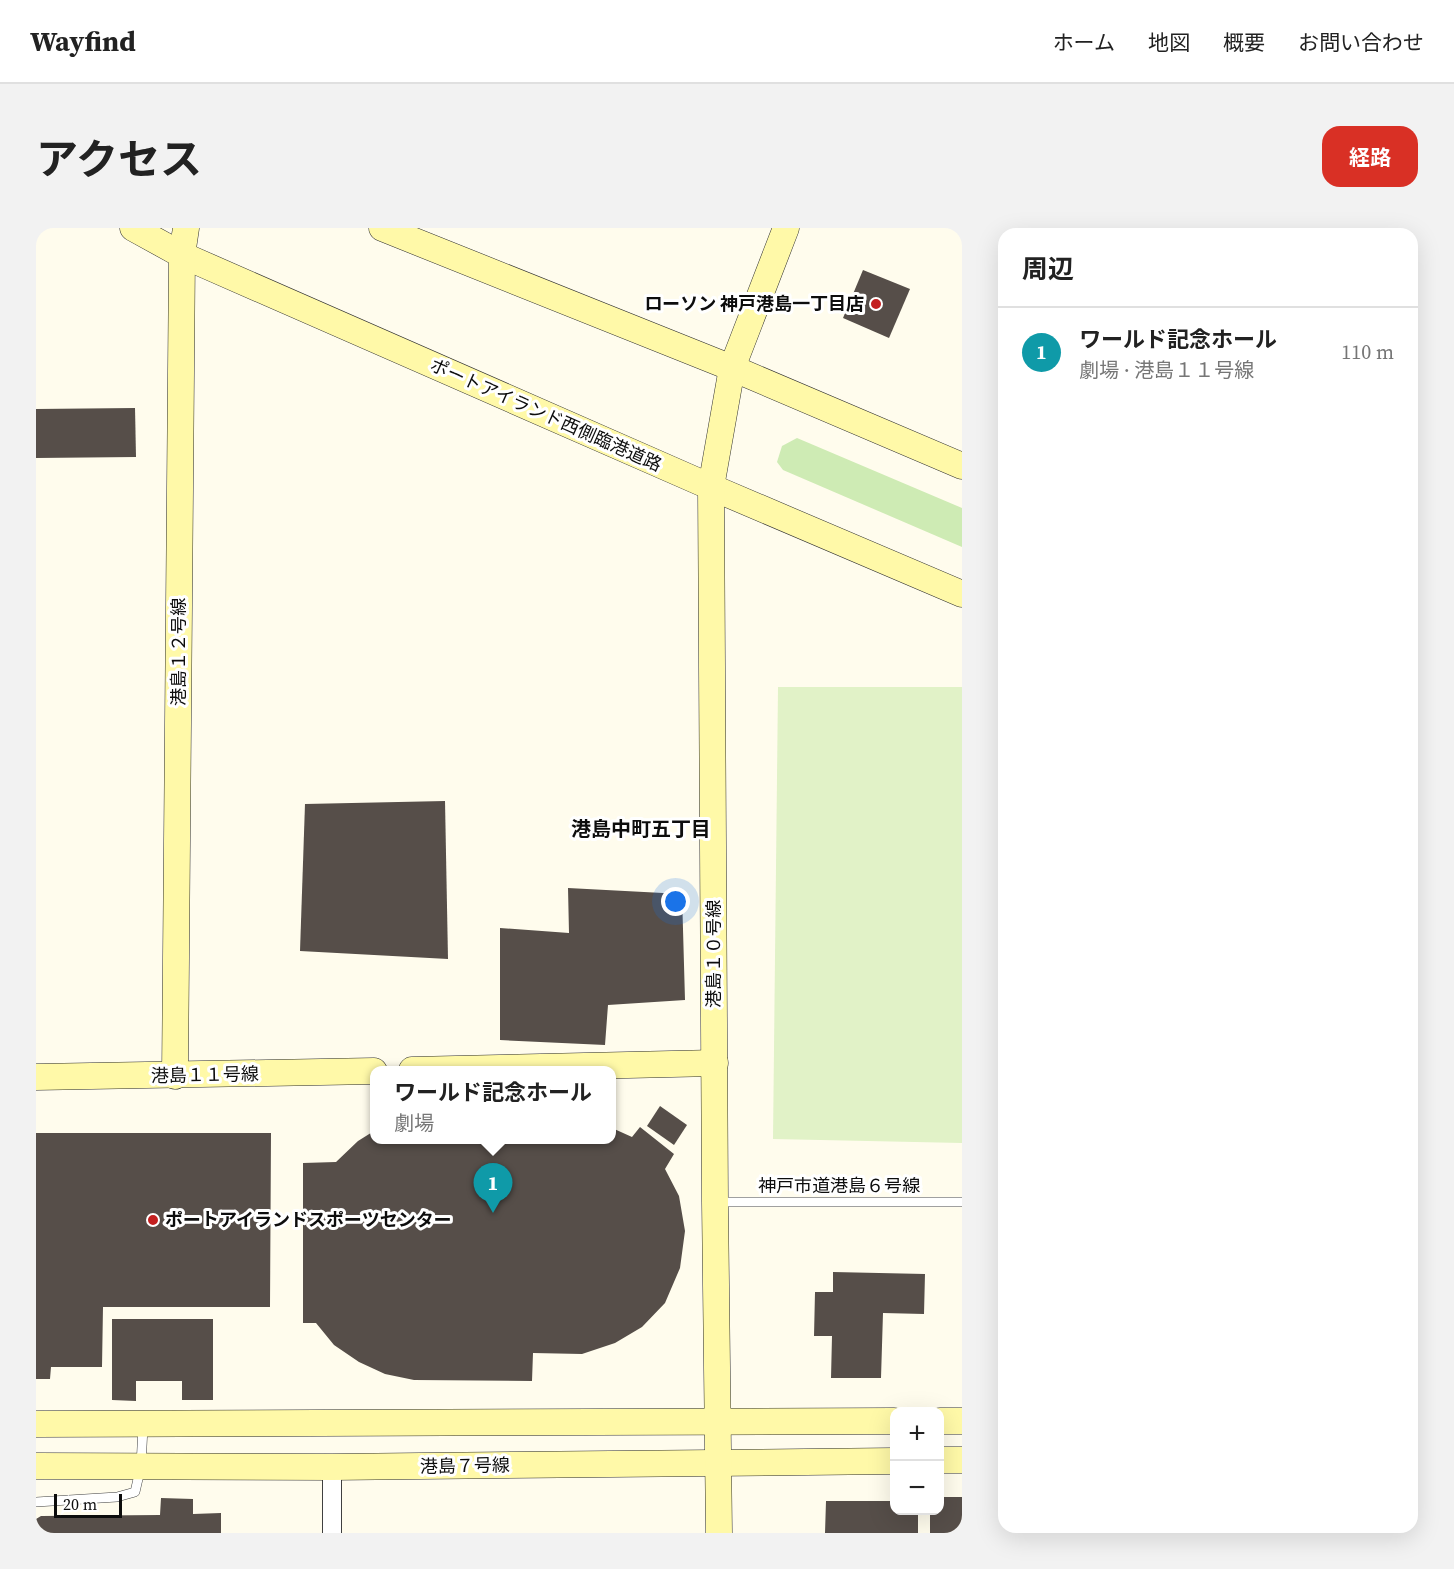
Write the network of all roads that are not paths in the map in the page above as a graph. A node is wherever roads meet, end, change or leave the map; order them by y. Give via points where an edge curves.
1 (133, 228) edge
2 (186, 228) edge
3 (382, 228) edge
4 (786, 228) edge
5 (182, 255) junction
6 (732, 368) junction
7 (962, 466) edge
8 (711, 487) junction
9 (962, 594) edge
10 (715, 1063) junction
11 (601, 1066) edge
12 (370, 1071) edge
13 (175, 1076) junction
14 (36, 1077) edge
15 (715, 1202) junction
16 (962, 1202) edge
17 (962, 1420) edge
18 (718, 1421) junction
19 (890, 1421) edge
20 (944, 1421) edge
21 (143, 1424) junction
22 (36, 1425) edge
23 (944, 1460) edge
24 (962, 1460) edge
25 (890, 1461) edge
26 (719, 1462) junction
27 (36, 1466) edge
28 (141, 1466) junction
29 (332, 1467) junction
30 (36, 1502) edge
31 (333, 1533) edge
32 (719, 1533) edge

1 - 5 street, ポートアイランド西側臨港道路
2 - 5 street, 港島１２号線
3 - 6 street
4 - 6 street, 港島１０号線
5 - 8 street, ポートアイランド西側臨港道路
5 - 13 street, 港島１２号線
6 - 7 street
6 - 8 street, 港島１０号線
8 - 9 street, ポートアイランド西側臨港道路
8 - 10 street, 港島１０号線
10 - 11 street
10 - 15 street, 港島１０号線
12 - 13 street, 港島１１号線
13 - 14 street, 港島１１号線
15 - 16 lane, 神戸市道港島６号線
15 - 18 street, 港島１０号線
17 - 20 street
18 - 19 street
18 - 21 street
18 - 26 street, 港島１０号線
21 - 22 street
21 - 28 lane
23 - 24 street
25 - 26 street, 港島７号線
26 - 29 street, 港島７号線
26 - 32 street, 港島１０号線
27 - 28 street, 港島７号線
28 - 29 street, 港島７号線
28 - 30 lane via 135,1492 117,1497
29 - 31 street

